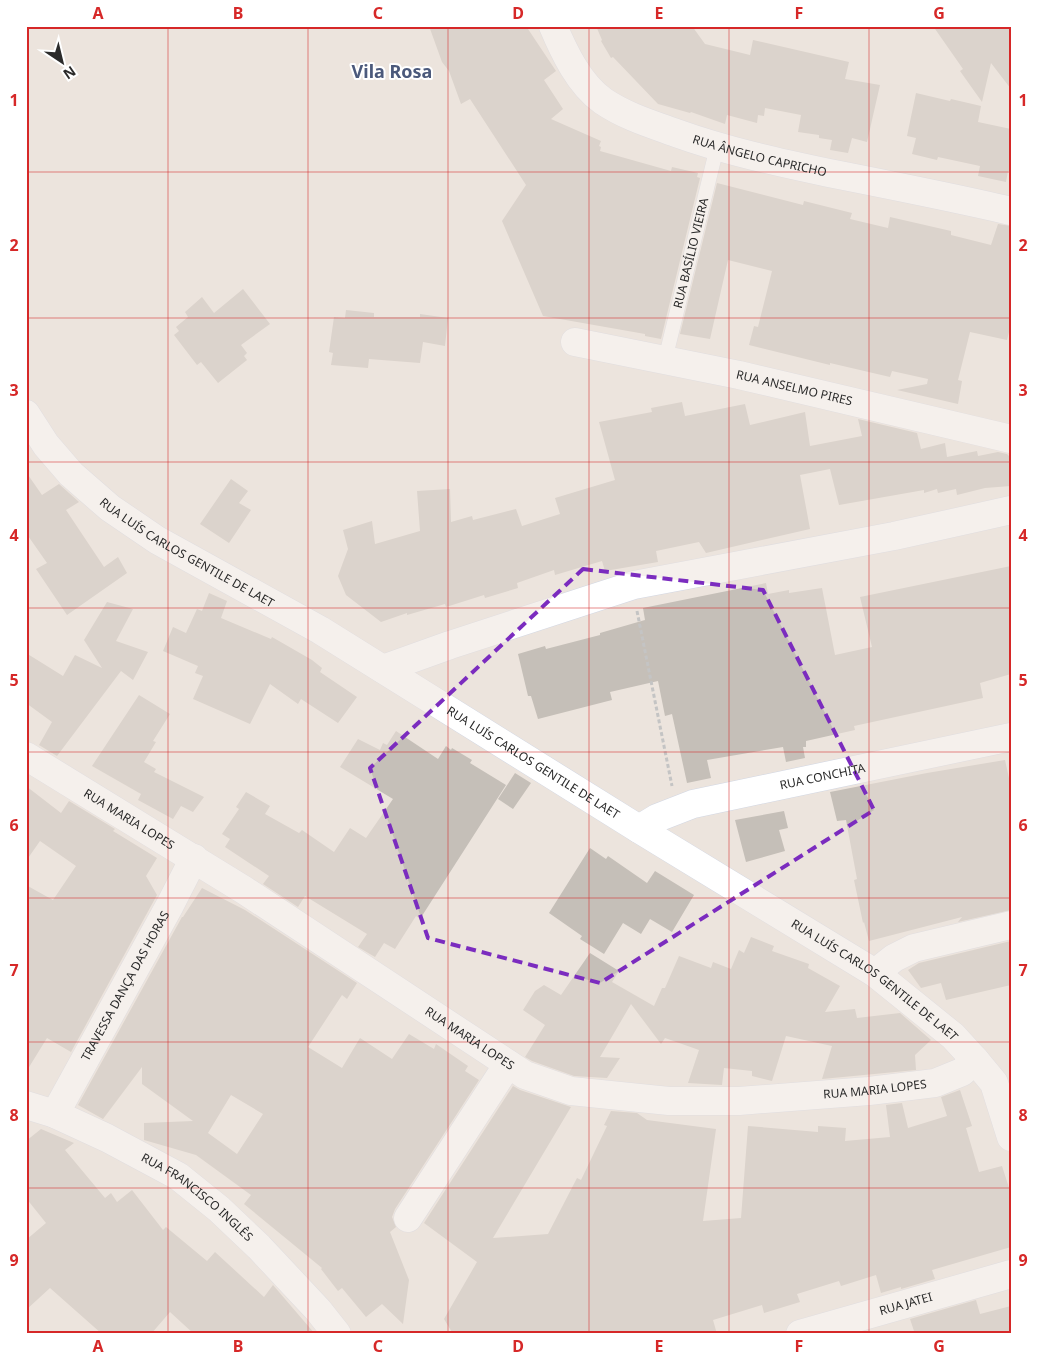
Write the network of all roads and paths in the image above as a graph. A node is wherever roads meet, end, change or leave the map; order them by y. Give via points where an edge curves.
1 (553, 26) edge
2 (717, 147) junction
3 (1011, 211) edge
4 (575, 342) dead end
5 (665, 360) junction
6 (26, 414) edge
7 (1011, 439) edge
8 (1011, 510) edge
9 (634, 585) junction
10 (383, 669) junction
11 (1011, 737) edge
12 (26, 756) edge
13 (677, 810) junction
14 (639, 829) junction
15 (194, 858) junction
16 (1011, 925) edge
17 (875, 973) junction
18 (975, 1060) junction
19 (508, 1064) junction
20 (1002, 1081) edge
21 (26, 1105) edge
22 (56, 1114) junction
23 (1011, 1137) edge
24 (408, 1218) dead end
25 (1011, 1274) edge
26 (337, 1334) edge
27 (800, 1334) edge

1 - 2 street, RUA ÂNGELO CAPRICHO via 574,66 602,100 620,111
2 - 3 street, RUA ÂNGELO CAPRICHO
2 - 5 lane, RUA BASÍLIO VIEIRA
4 - 5 street, RUA ANSELMO PIRES
5 - 7 street, RUA ANSELMO PIRES
6 - 10 street, RUA LUÍS CARLOS GENTILE DE LAET via 46,445 71,474 110,508 157,540 320,630
8 - 9 street via 894,536
9 - 10 street
9 - 13 path
10 - 14 street, RUA LUÍS CARLOS GENTILE DE LAET
11 - 13 street, RUA CONCHITA via 784,784
12 - 15 street, RUA MARIA LOPES
13 - 14 street, RUA CONCHITA
14 - 17 street, RUA LUÍS CARLOS GENTILE DE LAET
15 - 19 street, RUA MARIA LOPES
15 - 22 street, TRAVESSA DANÇA DAS HORAS
16 - 17 street via 914,948
17 - 18 street, RUA LUÍS CARLOS GENTILE DE LAET via 953,1036
18 - 19 street, RUA MARIA LOPES via 962,1072 935,1083 788,1098 697,1102 571,1091 525,1075
18 - 20 street, RUA LUÍS CARLOS GENTILE DE LAET
19 - 24 street
20 - 23 street, RUA LUÍS CARLOS GENTILE DE LAET
21 - 22 street, RUA FRANCISCO INGLÊS
22 - 26 street, RUA FRANCISCO INGLÊS via 178,1176 259,1247
25 - 27 street, RUA JATEI

